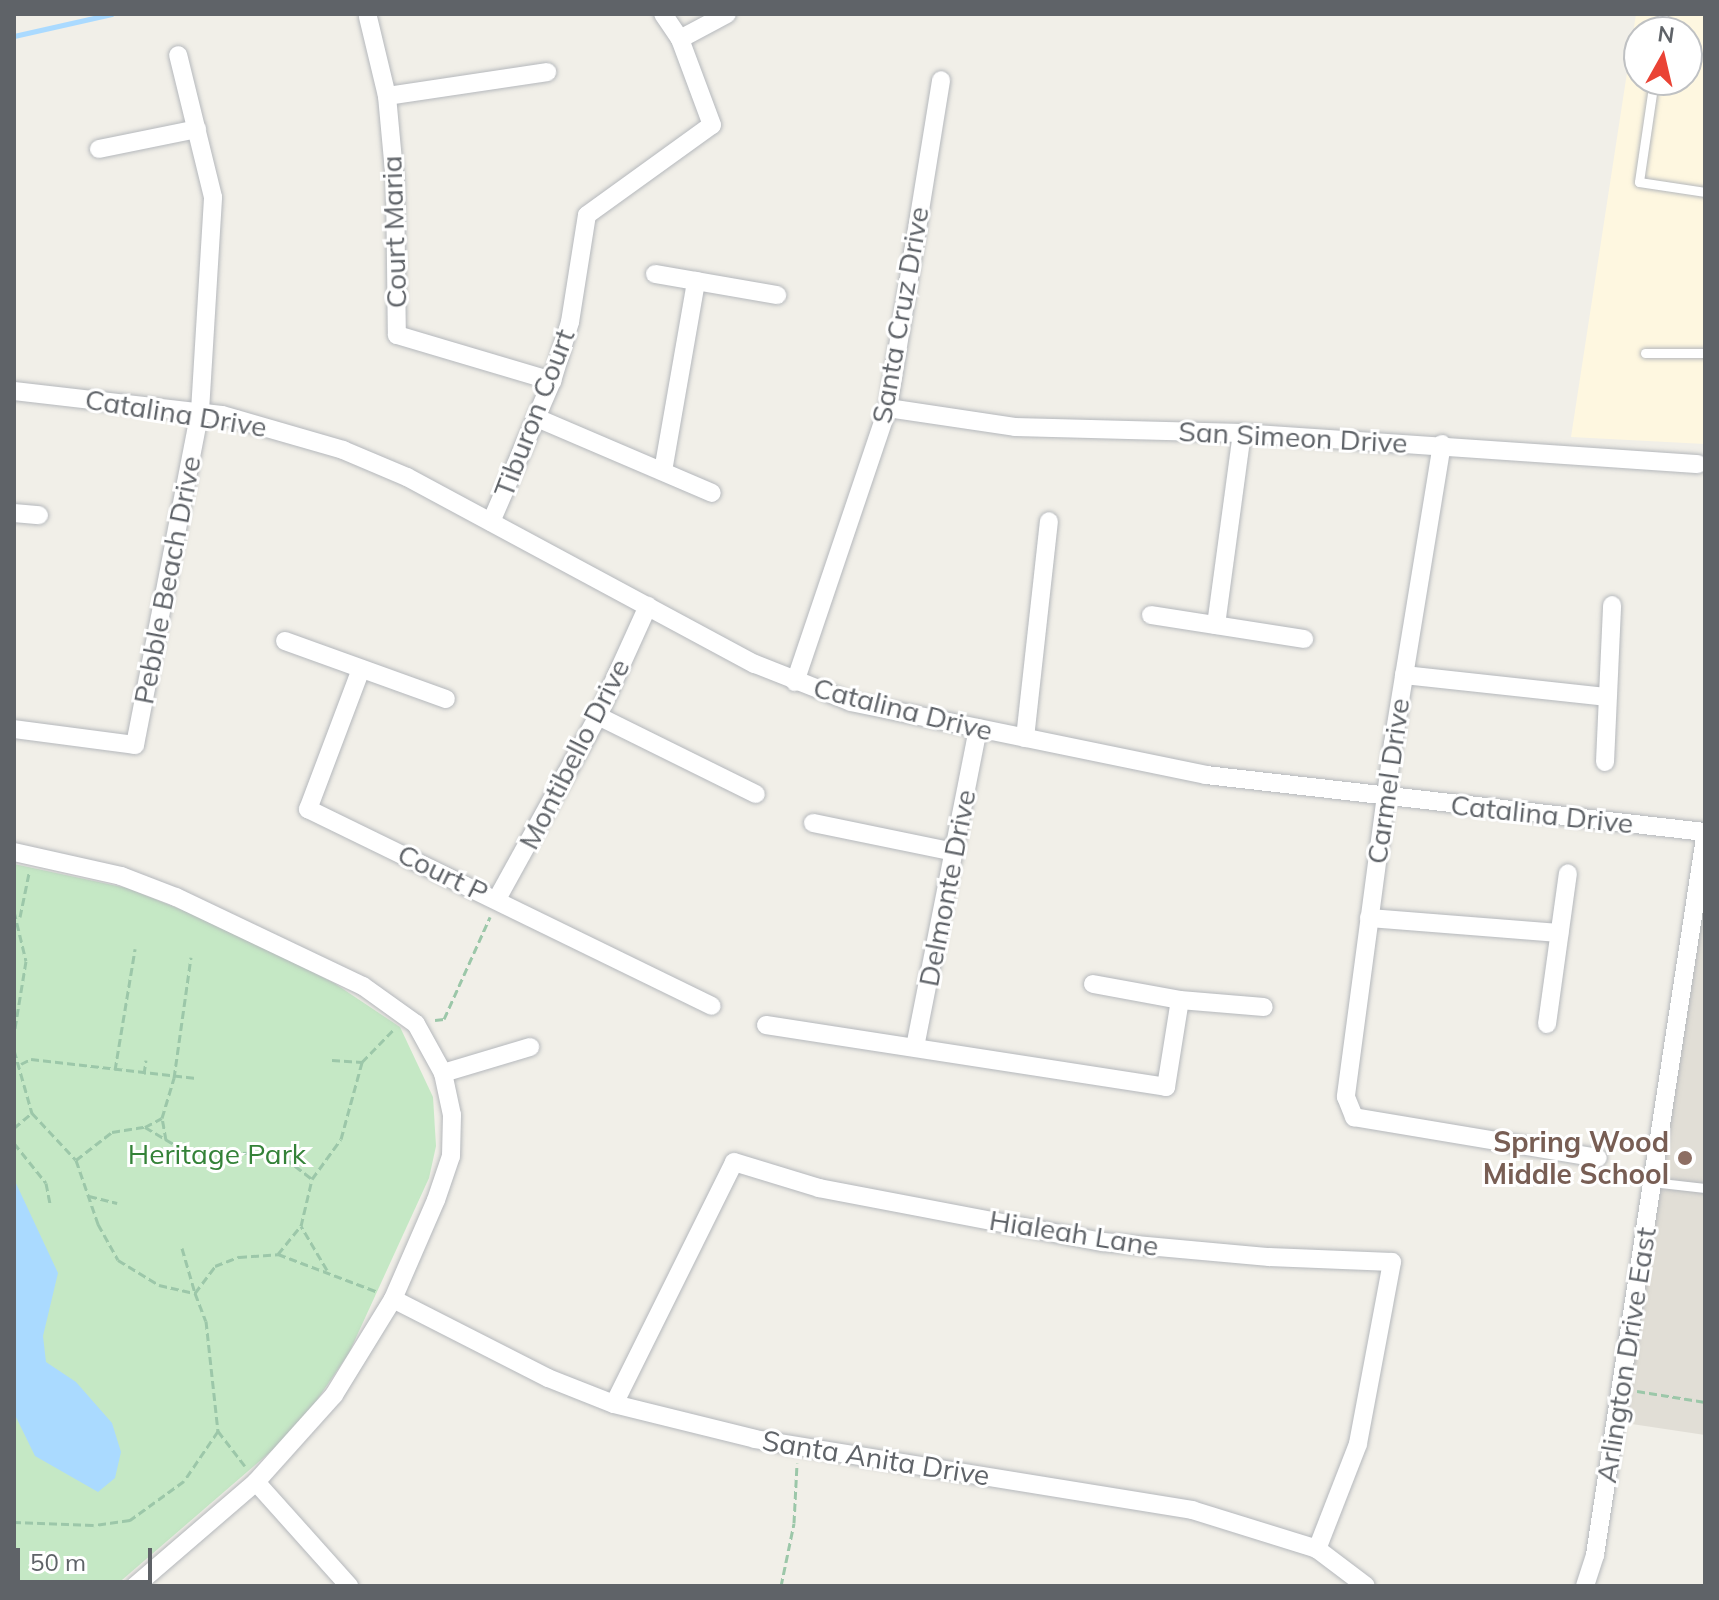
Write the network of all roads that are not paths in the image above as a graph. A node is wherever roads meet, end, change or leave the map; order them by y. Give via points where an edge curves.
1 (663, 14) edge
2 (727, 14) edge
3 (368, 17) dead end
4 (680, 39) junction
5 (178, 55) dead end
6 (547, 72) dead end
7 (941, 80) dead end
8 (387, 96) junction
9 (1652, 96) edge
10 (197, 129) junction
11 (99, 149) dead end
12 (1705, 192) edge
13 (655, 274) dead end
14 (696, 281) junction
15 (777, 295) dead end
16 (1645, 353) dead end
17 (1705, 353) edge
18 (552, 381) junction
19 (14, 391) edge
20 (888, 408) junction
21 (200, 411) junction
22 (537, 418) junction
23 (1242, 433) junction
24 (1442, 444) junction
25 (1698, 464) dead end
26 (663, 471) junction
27 (712, 493) dead end
28 (14, 513) edge
29 (39, 515) dead end
30 (1049, 521) dead end
31 (491, 522) junction
32 (1612, 605) dead end
33 (648, 606) junction
34 (1151, 615) dead end
35 (1216, 625) junction
36 (1304, 639) dead end
37 (285, 641) dead end
38 (361, 669) junction
39 (1404, 675) junction
40 (795, 682) junction
41 (1606, 697) junction
42 (446, 699) dead end
43 (598, 716) junction
44 (978, 728) junction
45 (14, 729) edge
46 (1025, 738) junction
47 (1605, 762) dead end
48 (756, 794) dead end
49 (1385, 797) junction
50 (813, 823) dead end
51 (1705, 835) edge
52 (954, 852) junction
53 (23, 853) edge
54 (1568, 873) dead end
55 (497, 899) junction
56 (1369, 918) junction
57 (1559, 933) junction
58 (1093, 984) dead end
59 (1180, 1000) junction
60 (712, 1006) dead end
61 (1264, 1007) dead end
62 (1547, 1024) dead end
63 (766, 1025) dead end
64 (530, 1047) dead end
65 (915, 1047) junction
66 (443, 1073) junction
67 (1598, 1158) dead end
68 (1652, 1182) junction
69 (1705, 1188) edge
70 (393, 1299) junction
71 (614, 1404) junction
72 (256, 1482) junction
73 (1317, 1549) junction
74 (135, 1586) edge
75 (349, 1586) edge
76 (1366, 1586) edge
77 (1585, 1586) edge

1 - 4 street, Tiburon Court
2 - 4 street
3 - 8 street, Court Maria
4 - 18 street, Tiburon Court via 712,125 587,215 570,322
5 - 10 street, Pebble Beach Drive
6 - 8 street
7 - 20 street, Santa Cruz Drive
8 - 18 street, Court Maria via 395,182 397,335
9 - 12 lane via 1639,182
10 - 11 street
10 - 21 street, Pebble Beach Drive via 213,197
13 - 14 street
14 - 15 street
14 - 26 street
16 - 17 lane
18 - 22 street, Tiburon Court
19 - 21 street, Catalina Drive
20 - 23 street, San Simeon Drive via 1015,427
20 - 40 street, Santa Cruz Drive
21 - 31 street, Catalina Drive via 343,450
21 - 45 street, Pebble Beach Drive via 135,745
22 - 26 street
22 - 31 street, Tiburon Court
23 - 24 street, San Simeon Drive
23 - 35 street
24 - 25 street, San Simeon Drive
24 - 39 street, Carmel Drive
26 - 27 street
28 - 29 street
30 - 46 street
31 - 33 street, Catalina Drive
32 - 41 street
33 - 40 street, Catalina Drive
33 - 43 street, Montibello Drive
34 - 35 street
35 - 36 street
37 - 38 street
38 - 42 street
38 - 55 street, Court P via 308,809
39 - 41 street
39 - 49 street, Carmel Drive
40 - 44 street, Catalina Drive via 870,707
41 - 47 street
43 - 48 street
43 - 55 street, Montibello Drive
44 - 46 street, Catalina Drive
44 - 52 street, Delmonte Drive
46 - 49 street, Catalina Drive via 1206,775
49 - 51 street, Catalina Drive
49 - 56 street, Carmel Drive
50 - 52 street
51 - 68 street, Arlington Drive East
52 - 65 street, Delmonte Drive
53 - 66 street via 176,897 363,986 416,1024
54 - 57 street
55 - 60 street, Court P
56 - 57 street
56 - 67 street, Carmel Drive via 1346,1097 1354,1117
57 - 62 street
58 - 59 street
59 - 61 street
59 - 65 street via 1166,1087
63 - 65 street
64 - 66 street
66 - 70 street via 452,1115 451,1156
68 - 69 lane
68 - 77 street, Arlington Drive East via 1595,1555
70 - 71 street, Santa Anita Drive via 548,1378
70 - 72 street via 334,1395
71 - 73 street, Santa Anita Drive via 798,1446 1192,1510
71 - 73 street, Hialeah Lane via 734,1162 819,1188 1103,1242 1392,1262 1358,1444
72 - 74 street
72 - 75 street
73 - 76 street, Santa Anita Drive

